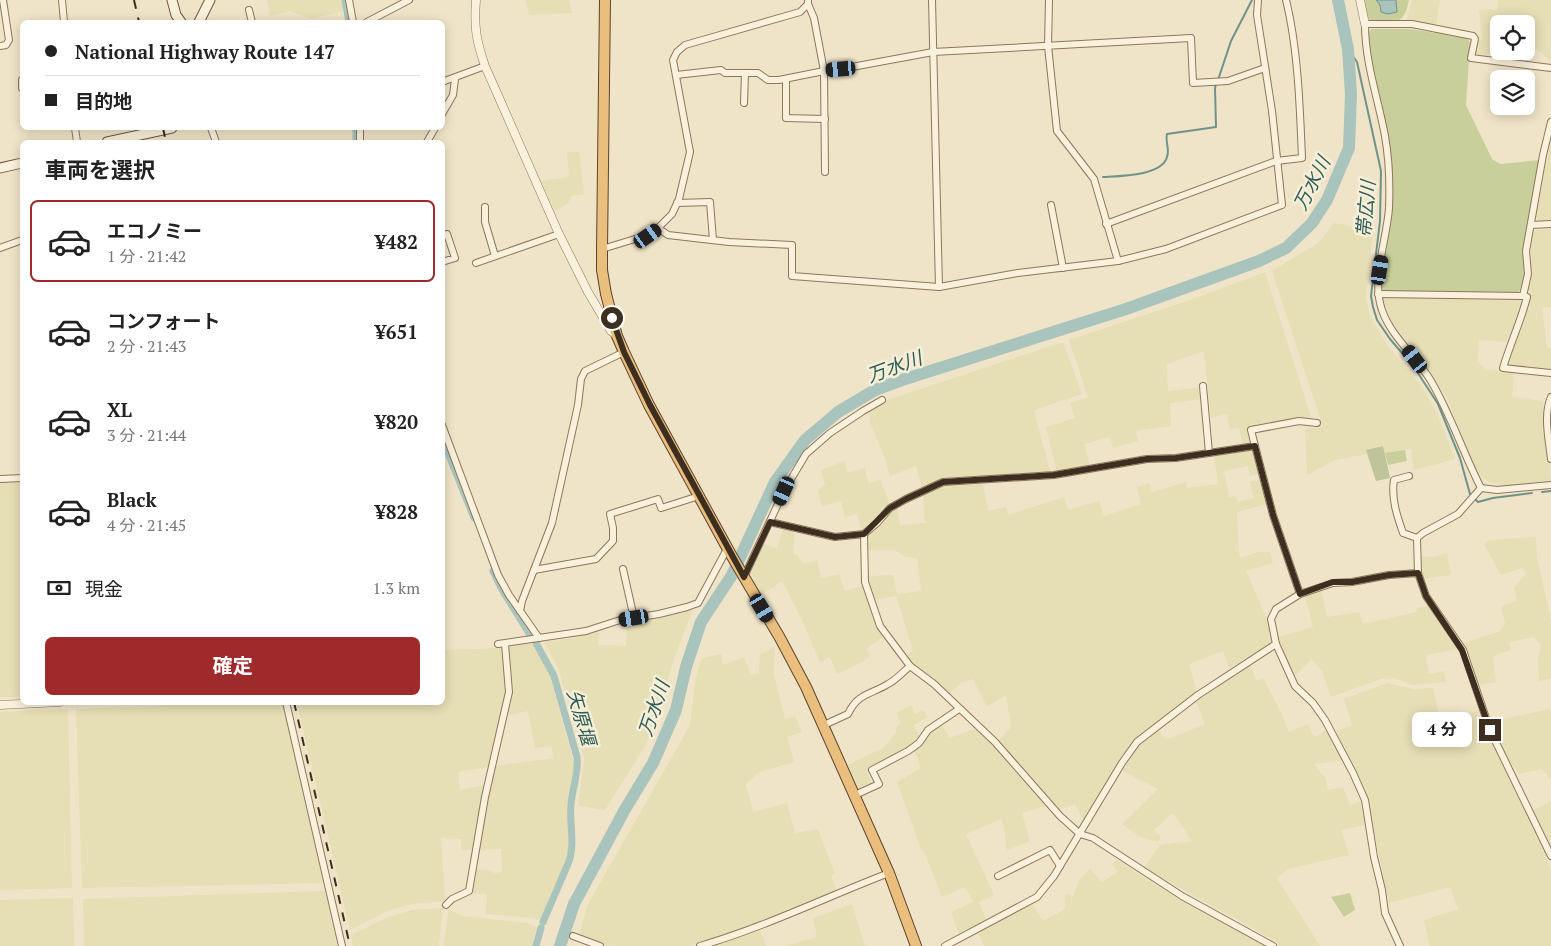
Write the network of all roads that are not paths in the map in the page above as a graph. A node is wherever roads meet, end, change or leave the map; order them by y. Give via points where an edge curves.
1 (3, 0) edge
2 (62, 0) edge
3 (172, 0) edge
4 (210, 0) edge
5 (349, 0) edge
6 (389, 0) edge
7 (409, 0) edge
8 (476, 0) edge
9 (605, 0) edge
10 (932, 0) edge
11 (1049, 0) edge
12 (1258, 0) edge
13 (1286, 0) edge
14 (1360, 0) edge
15 (808, 2) edge
16 (391, 9) junction
17 (249, 10) dead end
18 (64, 20) edge
19 (179, 20) edge
20 (200, 20) edge
21 (252, 20) edge
22 (353, 20) edge
23 (371, 20) edge
24 (1365, 24) junction
25 (0, 46) edge
26 (1048, 46) junction
27 (933, 52) junction
28 (485, 66) junction
29 (1265, 68) junction
30 (1551, 68) edge
31 (824, 71) junction
32 (745, 73) junction
33 (676, 75) junction
34 (455, 78) junction
35 (786, 79) junction
36 (445, 81) edge
37 (744, 103) dead end
38 (445, 109) edge
39 (825, 119) junction
40 (1551, 122) edge
41 (163, 130) edge
42 (116, 140) edge
43 (1276, 161) junction
44 (20, 163) edge
45 (0, 168) edge
46 (826, 172) dead end
47 (677, 202) junction
48 (1051, 205) dead end
49 (485, 207) dead end
50 (1106, 224) junction
51 (1531, 224) junction
52 (1551, 224) edge
53 (658, 228) junction
54 (559, 234) junction
55 (445, 235) edge
56 (713, 240) junction
57 (20, 241) edge
58 (0, 248) edge
59 (602, 249) junction
60 (495, 256) junction
61 (445, 261) edge
62 (1118, 261) junction
63 (476, 263) dead end
64 (1063, 268) junction
65 (587, 287) junction
66 (939, 287) junction
67 (606, 294) junction
68 (1378, 294) junction
69 (1523, 296) junction
70 (617, 336) junction
71 (624, 352) junction
72 (1551, 373) edge
73 (1203, 386) dead end
74 (1551, 397) edge
75 (882, 400) dead end
76 (1317, 423) dead end
77 (445, 433) edge
78 (1255, 446) junction
79 (1210, 453) junction
80 (1551, 459) edge
81 (1409, 476) dead end
82 (20, 478) edge
83 (0, 479) edge
84 (1551, 485) edge
85 (1481, 488) junction
86 (699, 496) junction
87 (770, 522) junction
88 (864, 534) junction
89 (1418, 538) junction
90 (728, 551) junction
91 (623, 569) dead end
92 (534, 570) junction
93 (1418, 573) junction
94 (743, 576) junction
95 (1300, 594) junction
96 (520, 611) junction
97 (634, 618) junction
98 (539, 638) junction
99 (1276, 644) junction
100 (910, 666) junction
101 (20, 704) edge
102 (0, 705) edge
103 (287, 705) edge
104 (959, 709) junction
105 (824, 724) junction
106 (855, 795) junction
107 (1080, 834) junction
108 (1551, 856) edge
109 (1060, 866) junction
110 (889, 873) junction
111 (998, 876) dead end
112 (446, 905) dead end
113 (573, 936) dead end
114 (342, 946) edge
115 (600, 946) edge
116 (700, 946) edge
117 (916, 946) edge
118 (944, 946) edge
119 (1273, 946) edge
120 (1400, 946) edge

1 - 25 street via 9,40
2 - 18 street
3 - 19 main road
4 - 20 main road
5 - 22 street
6 - 16 street
7 - 16 street
8 - 28 street via 476,42
9 - 59 highway
10 - 27 street
11 - 26 street
12 - 29 street via 1257,15
13 - 43 street via 1298,89 1302,158
14 - 24 street
15 - 31 street
15 - 33 street via 800,12 685,46 673,60
16 - 23 street
17 - 21 street
24 - 30 street via 1412,24 1473,36 1471,58
24 - 68 street via 1365,45 1385,137 1388,174 1389,209
26 - 27 street
26 - 29 street via 1191,38 1193,83 1222,82
26 - 50 street via 1057,131 1094,178
27 - 31 street
27 - 66 street
28 - 34 street
28 - 54 street
29 - 43 street
31 - 35 street
31 - 39 street
32 - 33 street via 721,70
32 - 35 street via 758,74 768,80
32 - 37 street
33 - 47 street via 690,152
34 - 36 street
34 - 38 street via 453,95
35 - 39 street via 786,118
39 - 46 street
40 - 51 street
41 - 42 main road
43 - 50 street
43 - 62 street via 1282,205 1166,249
44 - 45 main road
47 - 53 street via 672,214
47 - 56 street via 710,202
48 - 64 street
49 - 60 street via 485,222
50 - 62 street
51 - 52 street
51 - 69 street via 1526,251 1528,274
53 - 56 street via 668,235
53 - 59 street via 648,236
54 - 60 street
54 - 65 street
55 - 61 street via 455,258
56 - 66 street via 792,245 792,276
57 - 58 street
59 - 67 highway
60 - 63 street
62 - 64 street
64 - 66 street
65 - 67 street via 595,293
65 - 70 street via 611,331
67 - 70 highway
68 - 69 street
68 - 85 street via 1392,329 1427,374 1446,406
69 - 72 street via 1528,297 1504,368
70 - 71 highway
71 - 86 highway
71 - 92 street via 585,371 581,379 552,524
73 - 79 street
74 - 80 street via 1547,419
75 - 87 street via 830,433 806,454
76 - 78 street via 1299,421 1251,430
77 - 96 street via 498,575
78 - 79 street
78 - 95 street via 1273,515
79 - 88 street via 1147,459 1054,475 943,482 890,508
81 - 89 street via 1394,480 1392,490 1403,533
82 - 83 street
84 - 85 street via 1497,490
85 - 89 street via 1458,514
86 - 90 highway
86 - 92 street via 661,508 658,499 610,514 613,541 596,558
87 - 88 street via 835,537
87 - 94 street
88 - 100 street via 865,582 880,626
89 - 93 street
90 - 94 highway
90 - 97 street via 698,603
91 - 97 street
92 - 96 street
93 - 95 street via 1333,582
93 - 108 street via 1426,596 1462,650 1490,730
94 - 105 highway via 780,638
95 - 99 street via 1273,614
96 - 98 street
97 - 98 street
98 - 112 street via 502,644 509,692 485,797 469,891
99 - 107 street via 1198,695 1137,742
99 - 120 street via 1295,686 1325,720 1365,800 1386,913
100 - 104 street
100 - 105 street via 890,684 860,698 848,714
101 - 102 street
103 - 114 street
104 - 106 street via 928,730 908,751 872,770 879,784
104 - 107 street via 995,742
105 - 106 highway
106 - 110 highway
107 - 109 street
107 - 119 street via 1093,838 1182,896
109 - 111 street via 1050,850
109 - 118 street via 1037,897
110 - 116 street via 762,926
110 - 117 highway
113 - 115 street

